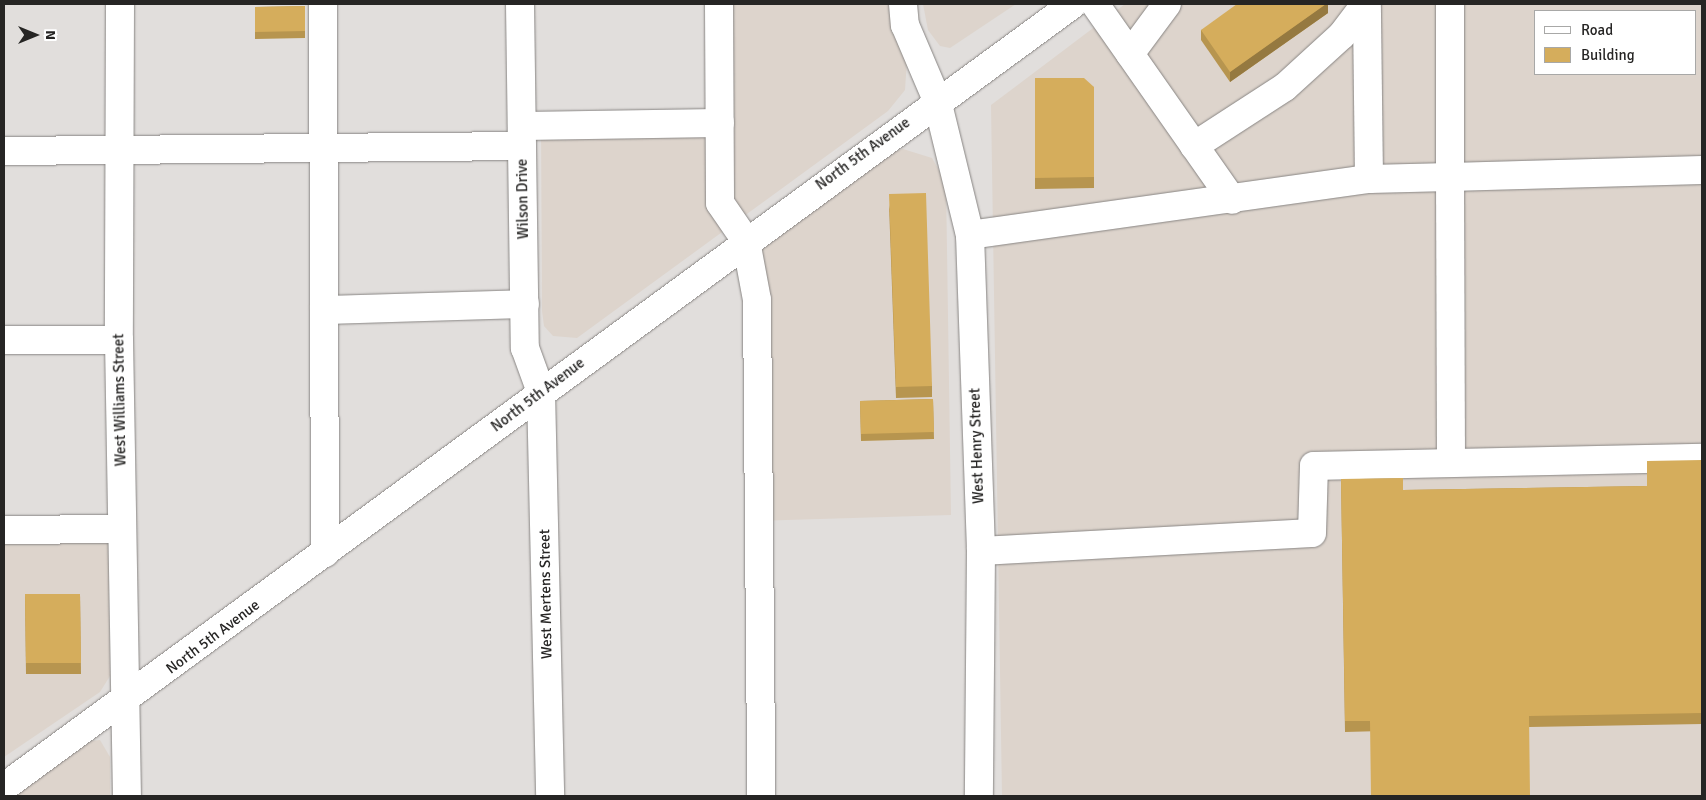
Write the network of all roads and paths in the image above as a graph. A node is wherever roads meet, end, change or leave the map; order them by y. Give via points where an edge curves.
1 (120, 4) edge
2 (323, 4) edge
3 (520, 4) edge
4 (719, 4) edge
5 (903, 4) edge
6 (1073, 4) edge
7 (1095, 4) edge
8 (1167, 4) edge
9 (1366, 4) edge
10 (1450, 4) edge
11 (1130, 54) junction
12 (937, 100) junction
13 (720, 123) junction
14 (522, 136) junction
15 (1194, 146) junction
16 (323, 148) junction
17 (120, 150) junction
18 (4, 151) edge
19 (1702, 170) edge
20 (1450, 177) junction
21 (1369, 179) junction
22 (1232, 200) junction
23 (970, 236) junction
24 (746, 241) junction
25 (525, 304) junction
26 (324, 310) junction
27 (4, 340) edge
28 (119, 340) junction
29 (541, 392) junction
30 (1702, 458) edge
31 (1451, 462) junction
32 (122, 529) junction
33 (4, 530) edge
34 (981, 551) junction
35 (325, 553) junction
36 (124, 703) junction
37 (4, 788) edge
38 (127, 796) edge
39 (550, 796) edge
40 (761, 796) edge
41 (979, 796) edge

1 - 17 street, West Williams Street
2 - 16 street
3 - 14 street, Wilson Drive
4 - 13 street
5 - 12 street, West Henry Street via 905,25
6 - 12 street, North 5th Avenue
7 - 11 street
8 - 11 street
9 - 15 street via 1342,35 1285,87
9 - 21 street
10 - 20 street
11 - 15 street
12 - 23 street, West Henry Street
12 - 24 street, North 5th Avenue
13 - 14 street
13 - 24 street via 720,202
14 - 16 street
14 - 25 street, Wilson Drive
15 - 22 street
16 - 17 street
16 - 26 street
17 - 18 street
17 - 28 street, West Williams Street
19 - 20 street
20 - 21 street
20 - 31 street
21 - 22 street
22 - 23 street
23 - 34 street, West Henry Street
24 - 29 street, North 5th Avenue
24 - 40 street via 756,300
25 - 26 street
25 - 29 street, Wilson Drive via 526,348
26 - 35 street
27 - 28 street
28 - 32 street, West Williams Street
29 - 35 street, North 5th Avenue
29 - 39 street, West Mertens Street
30 - 31 street
31 - 34 street via 1314,466 1312,533
32 - 33 street
32 - 36 street, West Williams Street
34 - 41 street, West Henry Street
35 - 36 street, North 5th Avenue
36 - 37 street, North 5th Avenue
36 - 38 street, West Williams Street

